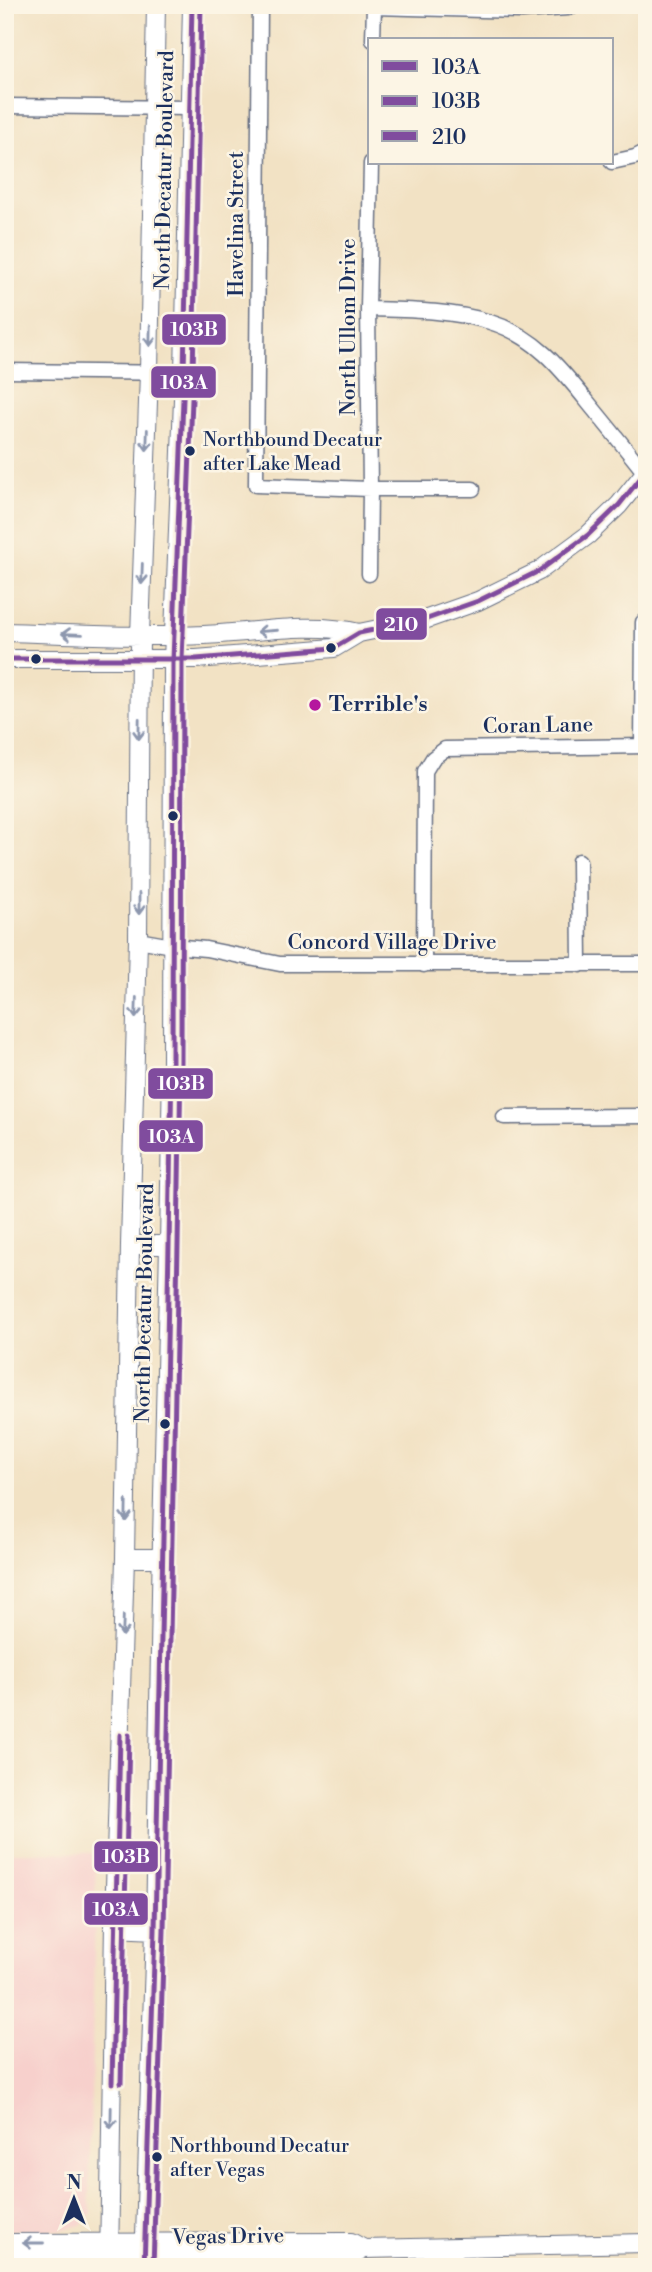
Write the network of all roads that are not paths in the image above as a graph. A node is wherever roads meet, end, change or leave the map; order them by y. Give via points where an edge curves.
1 (156, 5) edge
2 (192, 5) edge
3 (260, 5) edge
4 (577, 5) edge
5 (374, 6) edge
6 (373, 38) edge
7 (5, 106) edge
8 (190, 108) junction
9 (154, 109) junction
10 (647, 151) edge
11 (614, 162) edge
12 (371, 164) edge
13 (368, 309) junction
14 (5, 370) edge
15 (149, 372) junction
16 (184, 373) junction
17 (646, 471) edge
18 (370, 489) junction
19 (473, 489) dead end
20 (369, 574) dead end
21 (643, 622) dead end
22 (5, 632) edge
23 (359, 633) junction
24 (140, 636) junction
25 (174, 636) junction
26 (5, 659) edge
27 (139, 660) junction
28 (173, 660) junction
29 (644, 746) edge
30 (579, 861) dead end
31 (138, 940) junction
32 (172, 946) junction
33 (647, 964) edge
34 (425, 965) junction
35 (580, 965) junction
36 (647, 1116) edge
37 (504, 1117) dead end
38 (130, 1245) junction
39 (169, 1245) junction
40 (125, 1558) junction
41 (161, 1558) junction
42 (114, 1928) junction
43 (155, 1930) junction
44 (5, 2243) edge
45 (109, 2243) junction
46 (647, 2243) edge
47 (144, 2257) edge
48 (5, 2261) edge
49 (109, 2264) edge

1 - 9 main road, North Decatur Boulevard
2 - 8 main road, North Decatur Boulevard
3 - 18 street, Havelina Street via 256,485
4 - 5 street via 522,11
5 - 6 street
7 - 9 street
8 - 9 street
8 - 16 main road, North Decatur Boulevard
9 -> 15 main road, North Decatur Boulevard
10 - 11 street
12 - 13 street, North Ullom Drive
13 - 17 street via 461,315 516,332 558,364
13 - 18 street, North Ullom Drive
14 - 15 street
15 - 16 street
15 -> 24 main road, North Decatur Boulevard
16 - 25 main road, North Decatur Boulevard
17 - 23 main road via 588,535 539,571 478,601 427,619
18 - 19 street
18 - 20 street, North Ullom Drive
21 - 29 street
24 -> 22 main road
23 -> 25 main road via 335,627
23 - 28 main road via 334,648
24 - 25 main road
24 - 27 main road, North Decatur Boulevard
25 - 28 main road, North Decatur Boulevard
26 - 27 main road
27 - 28 main road
27 -> 31 main road, North Decatur Boulevard
28 - 32 main road, North Decatur Boulevard
29 - 34 street, Coran Lane via 445,749 433,758 425,771
30 - 35 street
31 - 32 street, Concord Village Drive
31 -> 38 main road, North Decatur Boulevard
32 - 34 street, Concord Village Drive via 280,964
32 - 39 main road, North Decatur Boulevard
33 - 35 street, Concord Village Drive
34 - 35 street, Concord Village Drive
36 - 37 street
38 - 39 main road
38 -> 40 main road, North Decatur Boulevard
39 - 41 main road, North Decatur Boulevard
40 - 41 main road
40 -> 42 main road, North Decatur Boulevard
41 - 43 main road, North Decatur Boulevard
42 - 43 main road
42 -> 45 main road, North Decatur Boulevard
43 - 47 main road, North Decatur Boulevard
45 -> 44 main road, Vegas Drive
45 - 47 main road, Vegas Drive
45 - 49 main road, North Decatur Boulevard
46 - 47 main road, Vegas Drive via 364,2249 351,2242
47 - 49 main road, Vegas Drive
48 - 49 main road, Vegas Drive

